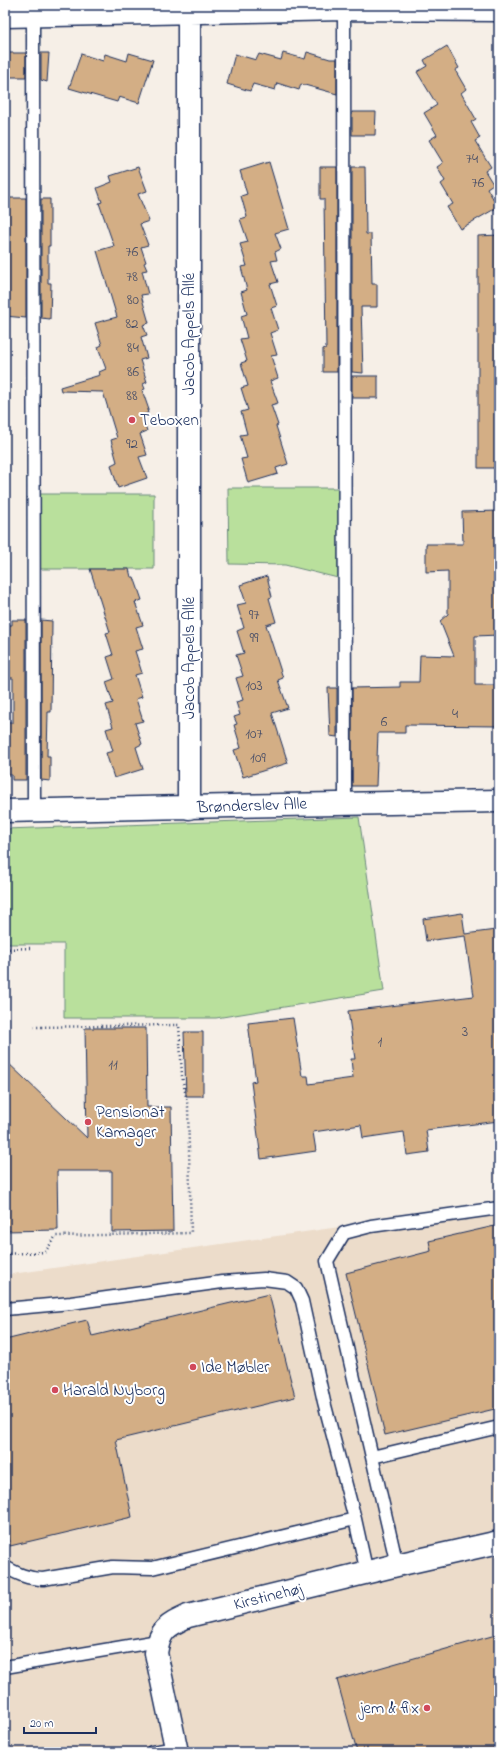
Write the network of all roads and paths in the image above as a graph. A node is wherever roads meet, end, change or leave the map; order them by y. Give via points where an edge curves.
1 (344, 7) edge
2 (189, 9) edge
3 (33, 10) edge
4 (499, 10) edge
5 (5, 16) edge
6 (499, 801) edge
7 (345, 803) junction
8 (189, 808) junction
9 (5, 811) edge
10 (34, 811) junction
11 (32, 948) dead end
12 (5, 949) edge
13 (34, 1027) dead end
14 (499, 1208) edge
15 (5, 1254) edge
16 (5, 1309) edge
17 (499, 1427) edge
18 (372, 1457) junction
19 (355, 1519) junction
20 (499, 1542) edge
21 (397, 1565) junction
22 (5, 1566) edge
23 (367, 1573) junction
24 (158, 1641) junction
25 (5, 1667) edge
26 (176, 1750) edge
27 (152, 1752) edge

1 - 2 street
1 - 4 street
1 - 7 lane
2 - 3 street
2 - 8 street, Jacob Appels Allé
3 - 5 street
3 - 10 lane
6 - 7 street, Brønderslev Alle
7 - 8 street, Brønderslev Alle
8 - 10 street, Brønderslev Alle
9 - 10 street, Brønderslev Alle
11 - 12 path
13 - 15 path via 179,1025 182,1076 188,1107 191,1233 56,1236 45,1252
14 - 18 lane via 371,1226 344,1233 327,1261
16 - 19 lane via 71,1303 222,1282 264,1279 287,1282 296,1288 302,1301 324,1402
17 - 18 lane
18 - 21 lane
19 - 22 lane via 152,1568 113,1567 32,1579
19 - 23 lane
20 - 21 street, Kirstinehøj
21 - 23 street, Kirstinehøj
23 - 24 street, Kirstinehøj via 188,1616 169,1625
24 - 25 lane
24 - 26 street via 156,1653
26 - 27 lane

